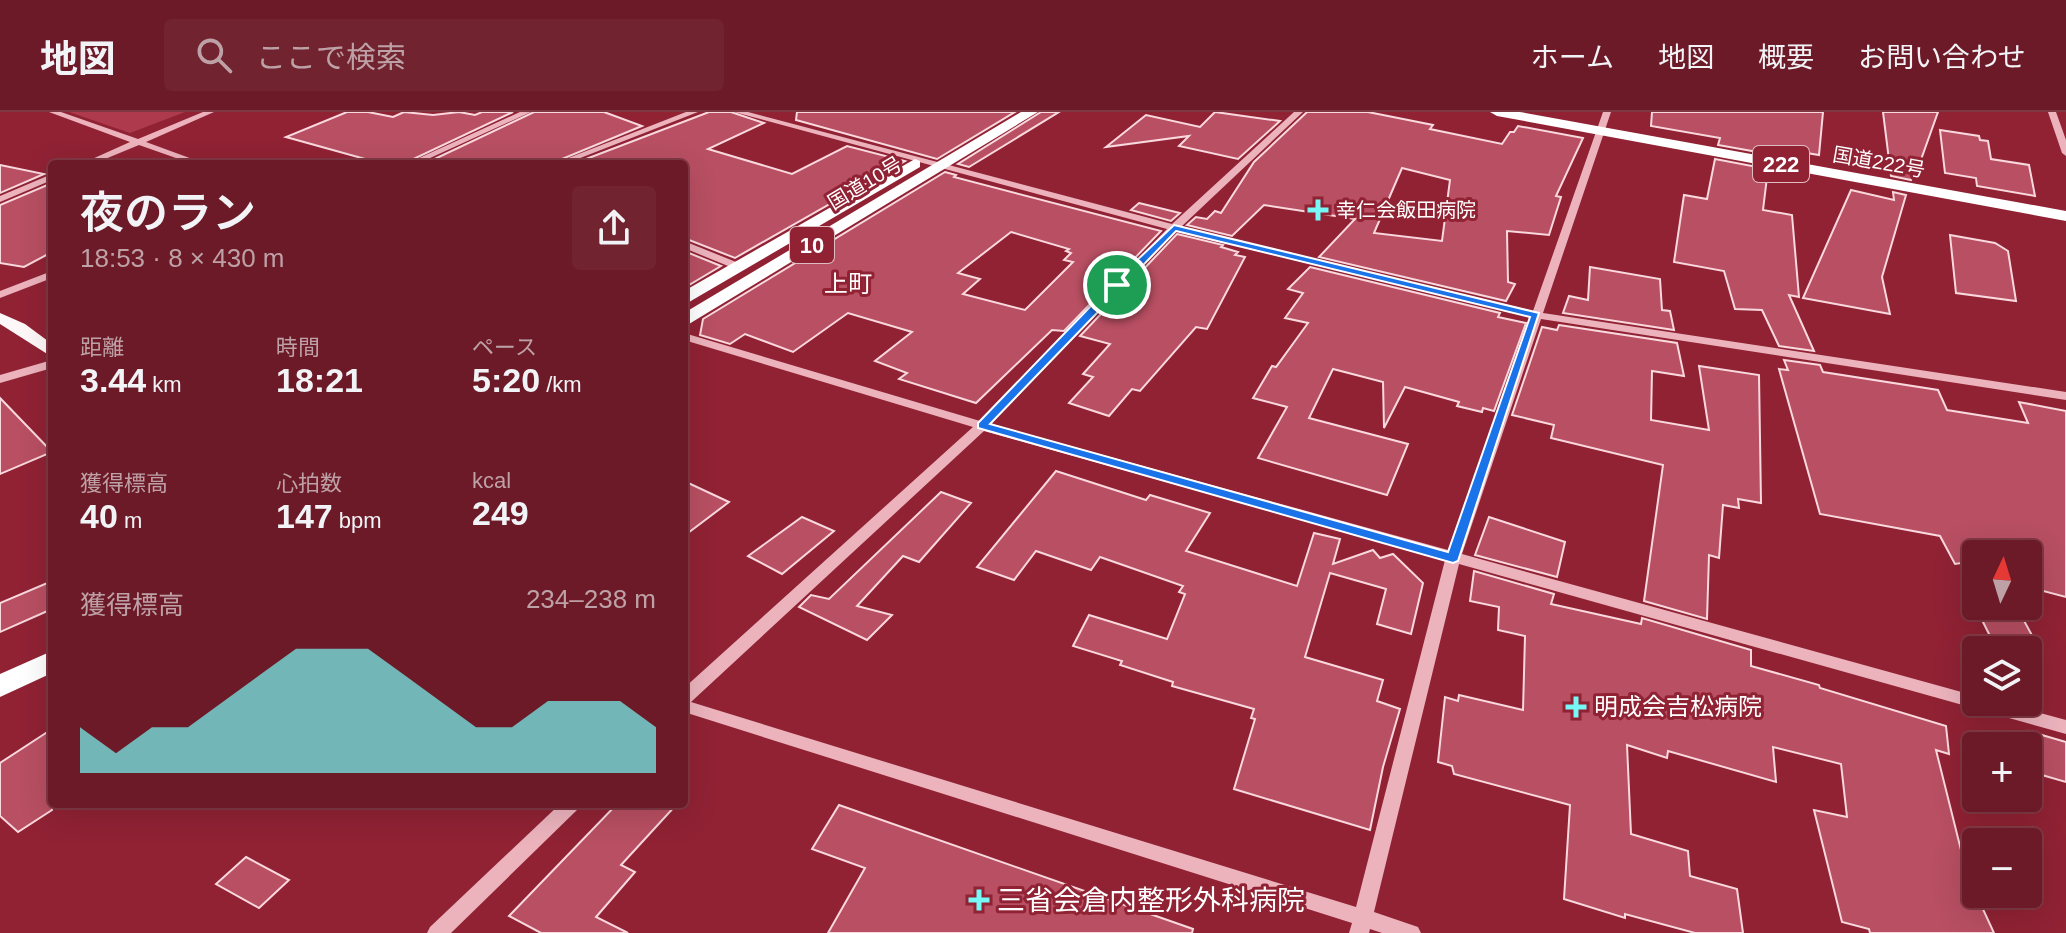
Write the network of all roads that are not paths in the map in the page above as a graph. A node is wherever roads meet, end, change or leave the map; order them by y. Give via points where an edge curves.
1 (53, 112) edge
2 (210, 112) edge
3 (527, 112) edge
4 (694, 112) edge
5 (738, 112) edge
6 (1004, 112) edge
7 (1031, 112) edge
8 (1299, 112) edge
9 (1497, 112) edge
10 (1607, 112) edge
11 (2052, 112) edge
12 (1602, 131) junction
13 (136, 143) junction
14 (2066, 153) edge
15 (95, 160) edge
16 (189, 160) edge
17 (419, 160) edge
18 (568, 160) edge
19 (918, 162) junction
20 (940, 168) junction
21 (48, 179) edge
22 (0, 199) edge
23 (2066, 216) edge
24 (1174, 228) junction
25 (688, 246) edge
26 (737, 266) junction
27 (48, 276) edge
28 (0, 295) edge
29 (688, 297) edge
30 (1536, 315) junction
31 (0, 318) edge
32 (688, 319) edge
33 (688, 337) edge
34 (48, 349) edge
35 (48, 365) edge
36 (0, 379) edge
37 (2066, 396) edge
38 (982, 426) junction
39 (1453, 558) junction
40 (48, 663) edge
41 (0, 686) edge
42 (688, 694) edge
43 (688, 707) edge
44 (2066, 727) edge
45 (568, 808) edge
46 (1362, 926) edge
47 (437, 933) edge
48 (1411, 933) edge

1 - 13 street
2 - 13 street
3 - 17 street
4 - 18 street
5 - 19 street
6 - 19 highway, 国道10号 / 10
7 - 20 highway, 国道10号 / 10
8 - 24 street
9 - 12 highway, 国道222号 / 222
10 - 12 street
11 - 14 street
12 - 23 highway, 国道222号 / 222
12 - 30 street
13 - 15 street
13 - 16 street
19 - 20 street
19 - 26 highway, 国道10号 / 10
20 - 24 street
20 - 32 highway, 国道10号 / 10
21 - 22 street
24 - 30 street
24 - 38 street
25 - 26 street
26 - 29 highway, 国道10号 / 10
27 - 28 street
30 - 37 street
30 - 39 street
31 - 34 main road
33 - 38 street
35 - 36 street
38 - 39 street
38 - 42 street
39 - 44 street
39 - 46 street
40 - 41 highway
43 - 46 street via 917,776
45 - 47 street
46 - 48 street

